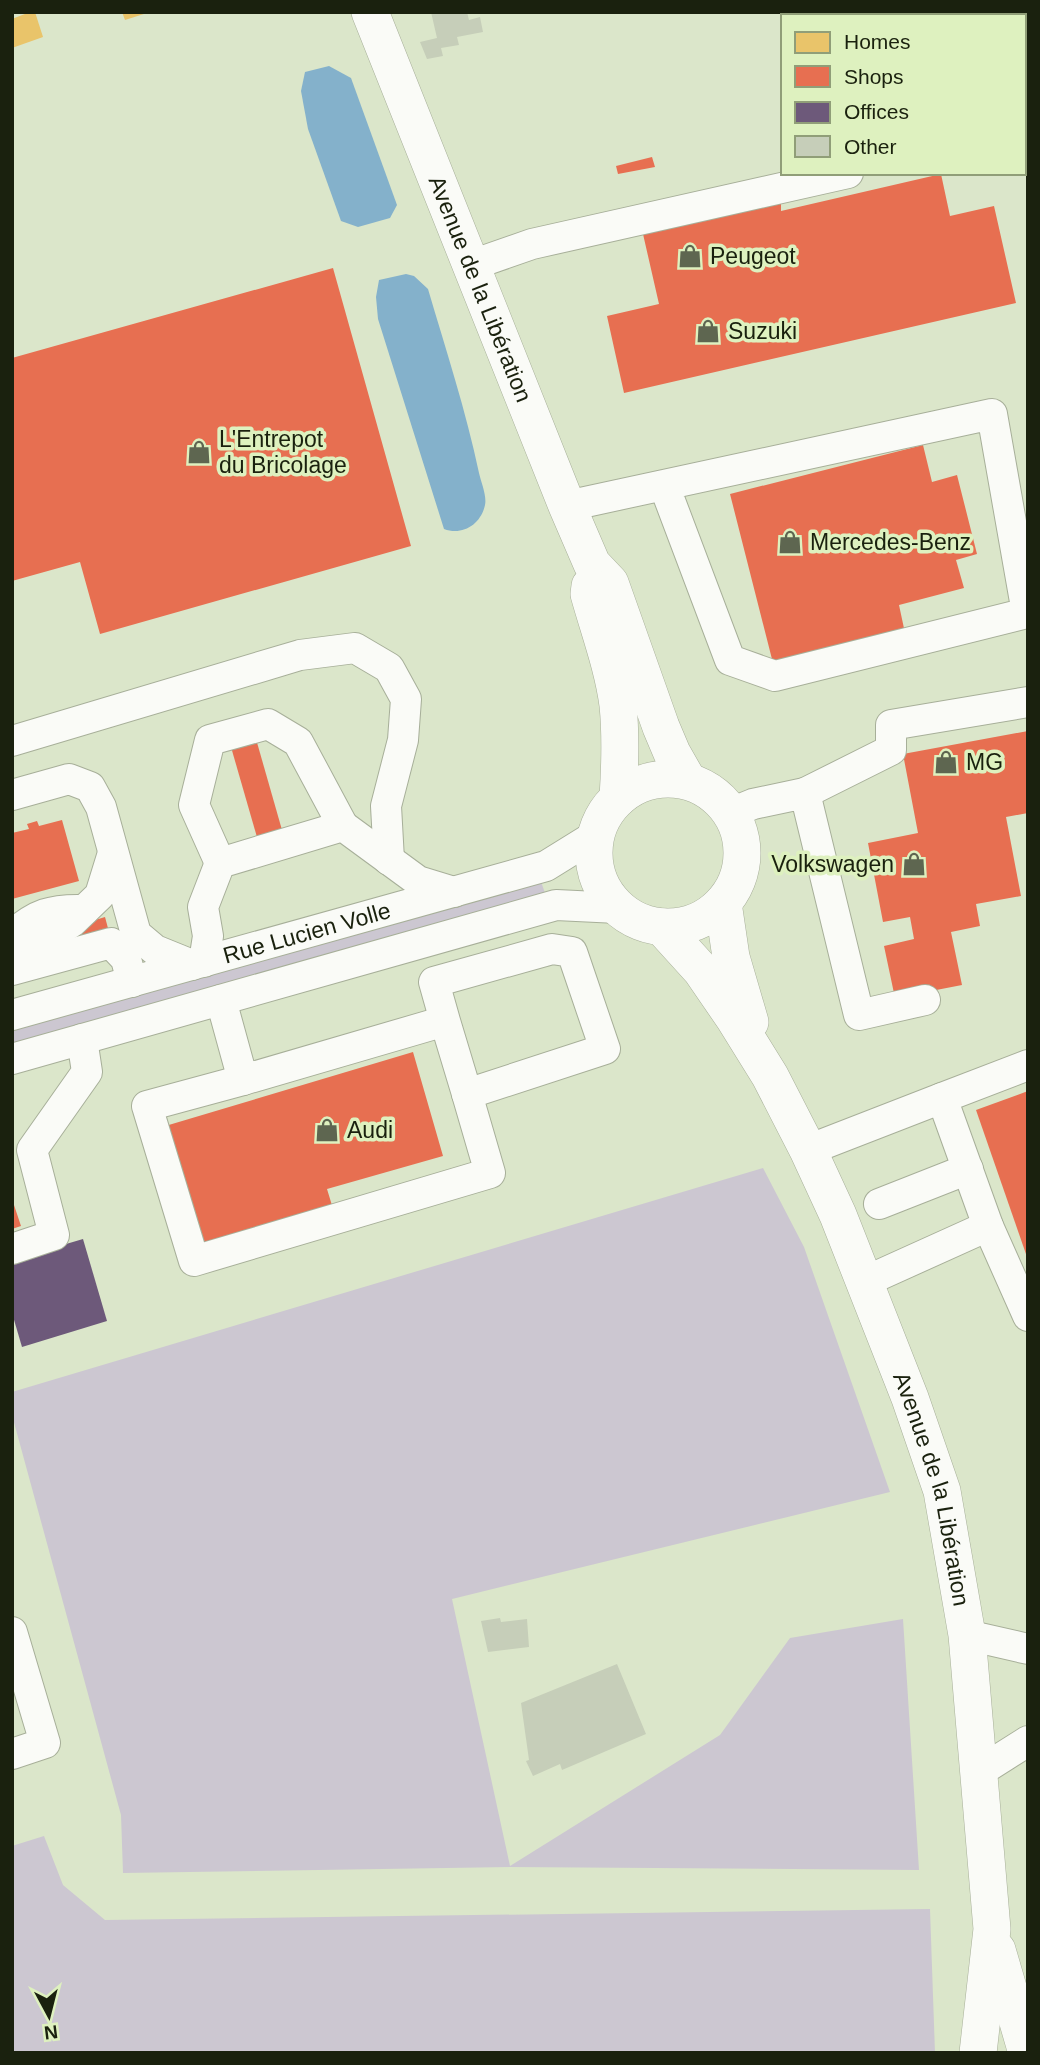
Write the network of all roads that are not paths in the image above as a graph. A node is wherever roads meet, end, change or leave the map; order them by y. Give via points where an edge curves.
1 (370, 12) edge
2 (839, 175) edge
3 (470, 266) junction
4 (664, 485) junction
5 (567, 506) junction
6 (592, 564) junction
7 (1028, 702) edge
8 (12, 741) edge
9 (688, 781) junction
10 (805, 793) junction
11 (12, 795) edge
12 (618, 798) junction
13 (731, 813) junction
14 (343, 826) junction
15 (596, 835) junction
16 (114, 853) junction
17 (389, 860) junction
18 (220, 863) junction
19 (454, 892) junction
20 (723, 903) junction
21 (618, 908) junction
22 (84, 910) junction
23 (662, 927) junction
24 (12, 935) edge
25 (12, 948) edge
26 (198, 963) junction
27 (12, 970) edge
28 (132, 982) junction
29 (220, 1000) junction
30 (925, 1000) dead end
31 (12, 1016) edge
32 (445, 1021) junction
33 (82, 1039) junction
34 (12, 1059) edge
35 (1028, 1065) edge
36 (770, 1076) junction
37 (243, 1080) junction
38 (467, 1094) junction
39 (942, 1098) junction
40 (808, 1150) junction
41 (968, 1169) junction
42 (25, 1175) edge
43 (879, 1204) dead end
44 (988, 1226) junction
45 (12, 1249) edge
46 (864, 1282) junction
47 (1028, 1317) edge
48 (12, 1632) edge
49 (967, 1635) junction
50 (1028, 1649) edge
51 (1028, 1741) edge
52 (12, 1754) edge
53 (979, 1772) junction
54 (992, 1929) junction
55 (978, 2053) edge
56 (1027, 2053) edge

1 - 3 main road, Avenue de la Libération
2 - 3 street via 532,244
3 - 5 main road, Avenue de la Libération
4 - 4 street via 992,414 1027,614 775,676 730,660
4 - 5 street
5 - 6 main road, Avenue de la Libération
6 - 9 main road, Avenue de la Libération via 610,583 661,727
6 - 12 main road, Avenue de la Libération via 589,594 618,705
7 - 10 street via 891,725 891,750
8 - 17 street via 300,654 355,648 389,668 406,699 404,740 386,806
9 - 12 main road via 639,784
9 - 13 main road via 720,799
10 - 13 street
10 - 30 street via 859,1015
11 - 16 street via 69,779 90,787 101,807
12 - 15 main road
13 - 20 main road via 740,835 742,859 736,883
14 - 17 street
14 - 18 street
14 - 18 street via 298,743 268,724 210,740 194,805
15 - 19 street, Rue Lucien Volle via 546,866
15 - 21 main road via 597,875
16 - 22 street via 100,895
16 - 26 street via 136,934 155,950
17 - 19 street via 418,881
18 - 26 street via 203,907 208,936
19 - 26 street, Rue Lucien Volle
20 - 23 main road via 705,917
20 - 36 main road, Avenue de la Libération via 731,957
21 - 23 main road via 638,921
21 - 29 street via 556,905
22 - 24 street via 65,909 32,918
22 - 25 street via 44,940
23 - 36 main road, Avenue de la Libération via 701,970
26 - 28 street, Rue Lucien Volle
27 - 28 street via 111,943 126,958
28 - 31 street, Rue Lucien Volle
29 - 33 street
29 - 37 street
32 - 37 street
32 - 38 street
32 - 38 street via 434,982 552,949 572,952 605,1049
33 - 34 street
33 - 42 street via 87,1072 32,1150
35 - 39 street
36 - 40 main road, Avenue de la Libération
37 - 38 street via 147,1106 194,1261 490,1173
39 - 40 street
39 - 41 street
40 - 46 main road, Avenue de la Libération
41 - 43 street
41 - 44 street
42 - 45 street via 54,1235
44 - 46 street
44 - 47 street
46 - 49 main road, Avenue de la Libération via 942,1491
48 - 52 street via 45,1744
49 - 50 street
49 - 53 main road, Avenue de la Libération
51 - 53 street
53 - 54 main road, Avenue de la Libération
54 - 55 main road, Avenue de la Libération
54 - 56 main road, Avenue de la Libération

